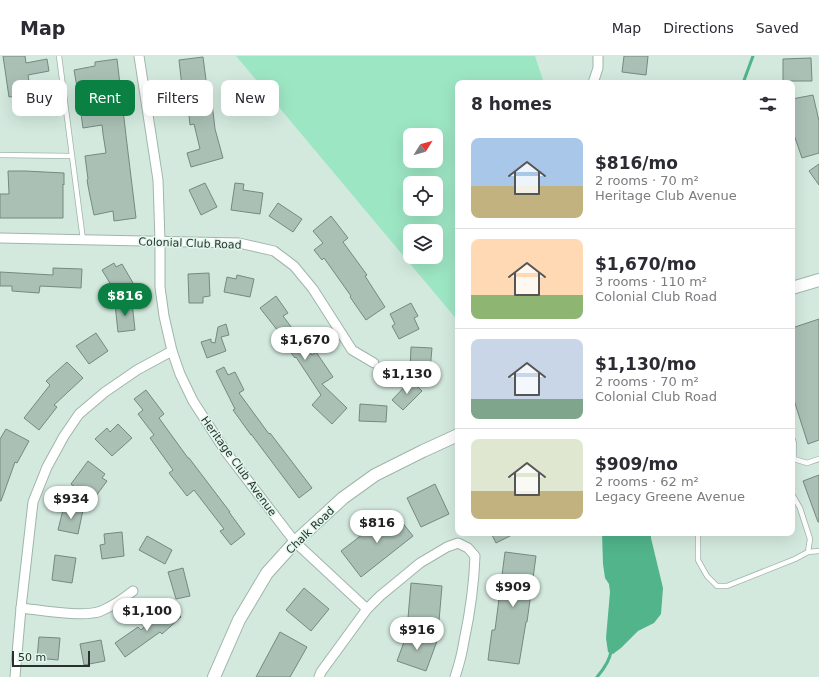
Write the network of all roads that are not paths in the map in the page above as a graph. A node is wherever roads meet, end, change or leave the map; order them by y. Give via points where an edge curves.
1 (59, 56) edge
2 (139, 56) edge
3 (598, 56) edge
4 (594, 80) edge
5 (0, 155) edge
6 (72, 156) junction
7 (0, 238) edge
8 (83, 240) junction
9 (160, 241) junction
10 (819, 280) edge
11 (795, 287) edge
12 (172, 351) junction
13 (374, 363) dead end
14 (455, 436) edge
15 (795, 459) edge
16 (819, 459) edge
17 (795, 499) edge
18 (698, 536) edge
19 (295, 542) junction
20 (819, 551) edge
21 (808, 552) junction
22 (133, 591) dead end
23 (21, 608) junction
24 (367, 609) junction
25 (15, 677) edge
26 (214, 677) edge
27 (319, 677) edge
28 (455, 677) edge

1 - 6 lane
2 - 9 street, Heritage Club Avenue via 158,180
3 - 4 street
5 - 6 lane
6 - 8 lane
7 - 8 street, Colonial Club Road
8 - 9 street, Colonial Club Road
9 - 12 street, Heritage Club Avenue via 160,287
9 - 13 street, Colonial Club Road via 239,243 274,251 294,266 313,289 352,350
10 - 11 street
12 - 19 street, Heritage Club Avenue via 193,401 226,452
12 - 23 street via 137,370 105,392 79,414 64,436 46,467 33,502
14 - 19 street, Chalk Road via 375,476 344,498
15 - 16 lane via 807,463
17 - 21 lane via 810,539
18 - 21 lane via 698,560 707,576 717,586 727,586
19 - 24 street, Heritage Club Avenue
19 - 26 street, Chalk Road via 267,573 239,620
20 - 21 lane
22 - 23 street via 100,611 53,612
23 - 25 street
24 - 27 street
24 - 28 street via 420,563 458,543 468,548 475,556 474,573 469,619

